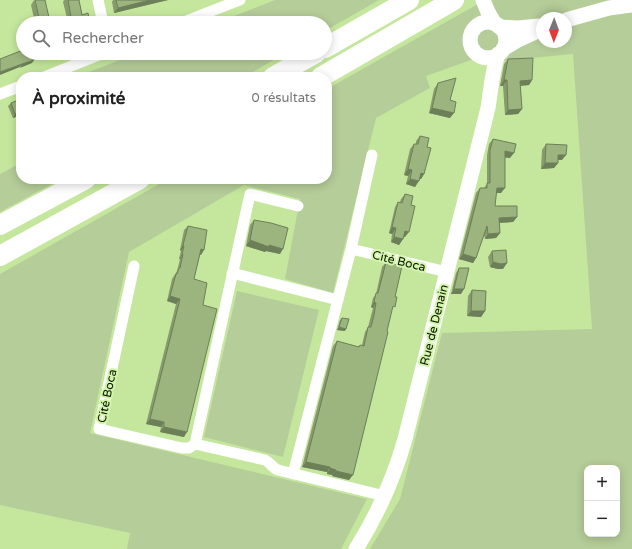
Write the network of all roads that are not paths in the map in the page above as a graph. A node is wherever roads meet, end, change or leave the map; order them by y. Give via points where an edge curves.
1 (98, 0) edge
2 (240, 0) edge
3 (409, 0) edge
4 (477, 0) edge
5 (483, 0) edge
6 (450, 2) edge
7 (632, 6) edge
8 (101, 16) edge
9 (199, 16) edge
10 (572, 18) edge
11 (478, 25) junction
12 (497, 25) junction
13 (536, 27) edge
14 (536, 30) edge
15 (332, 44) edge
16 (501, 52) junction
17 (478, 55) junction
18 (86, 60) edge
19 (303, 60) edge
20 (56, 72) edge
21 (282, 72) edge
22 (331, 72) edge
23 (16, 88) edge
24 (490, 93) junction
25 (0, 94) edge
26 (372, 155) dead end
27 (77, 184) edge
28 (131, 184) edge
29 (298, 206) dead end
30 (0, 225) edge
31 (351, 249) junction
32 (0, 256) edge
33 (134, 266) dead end
34 (447, 272) junction
35 (232, 273) junction
36 (338, 300) junction
37 (195, 444) junction
38 (293, 474) junction
39 (385, 496) junction
40 (356, 549) edge

1 - 8 street
2 - 9 street
3 - 15 highway
4 - 11 street
5 - 12 street
6 - 22 highway
7 - 10 street via 609,8
11 - 12 street via 490,22
11 - 17 street via 470,39
12 - 13 street
12 - 16 street via 505,36
14 - 16 street
16 - 17 street via 488,58
16 - 24 street, Rue de Denain via 495,66
17 - 24 street, Rue de Denain via 486,72
18 - 20 street
19 - 21 highway
23 - 25 street
24 - 34 street, Rue de Denain
26 - 31 street
27 - 30 highway
28 - 32 highway
29 - 35 street via 250,194
31 - 34 street, Cité Boca
31 - 36 street
33 - 37 street, Cité Boca via 100,429 182,448
34 - 39 street, Rue de Denain via 405,439
35 - 36 street
35 - 37 street
36 - 38 street
37 - 38 street, Cité Boca via 265,460 275,469
38 - 39 street, Cité Boca
39 - 40 street, Rue de Denain

